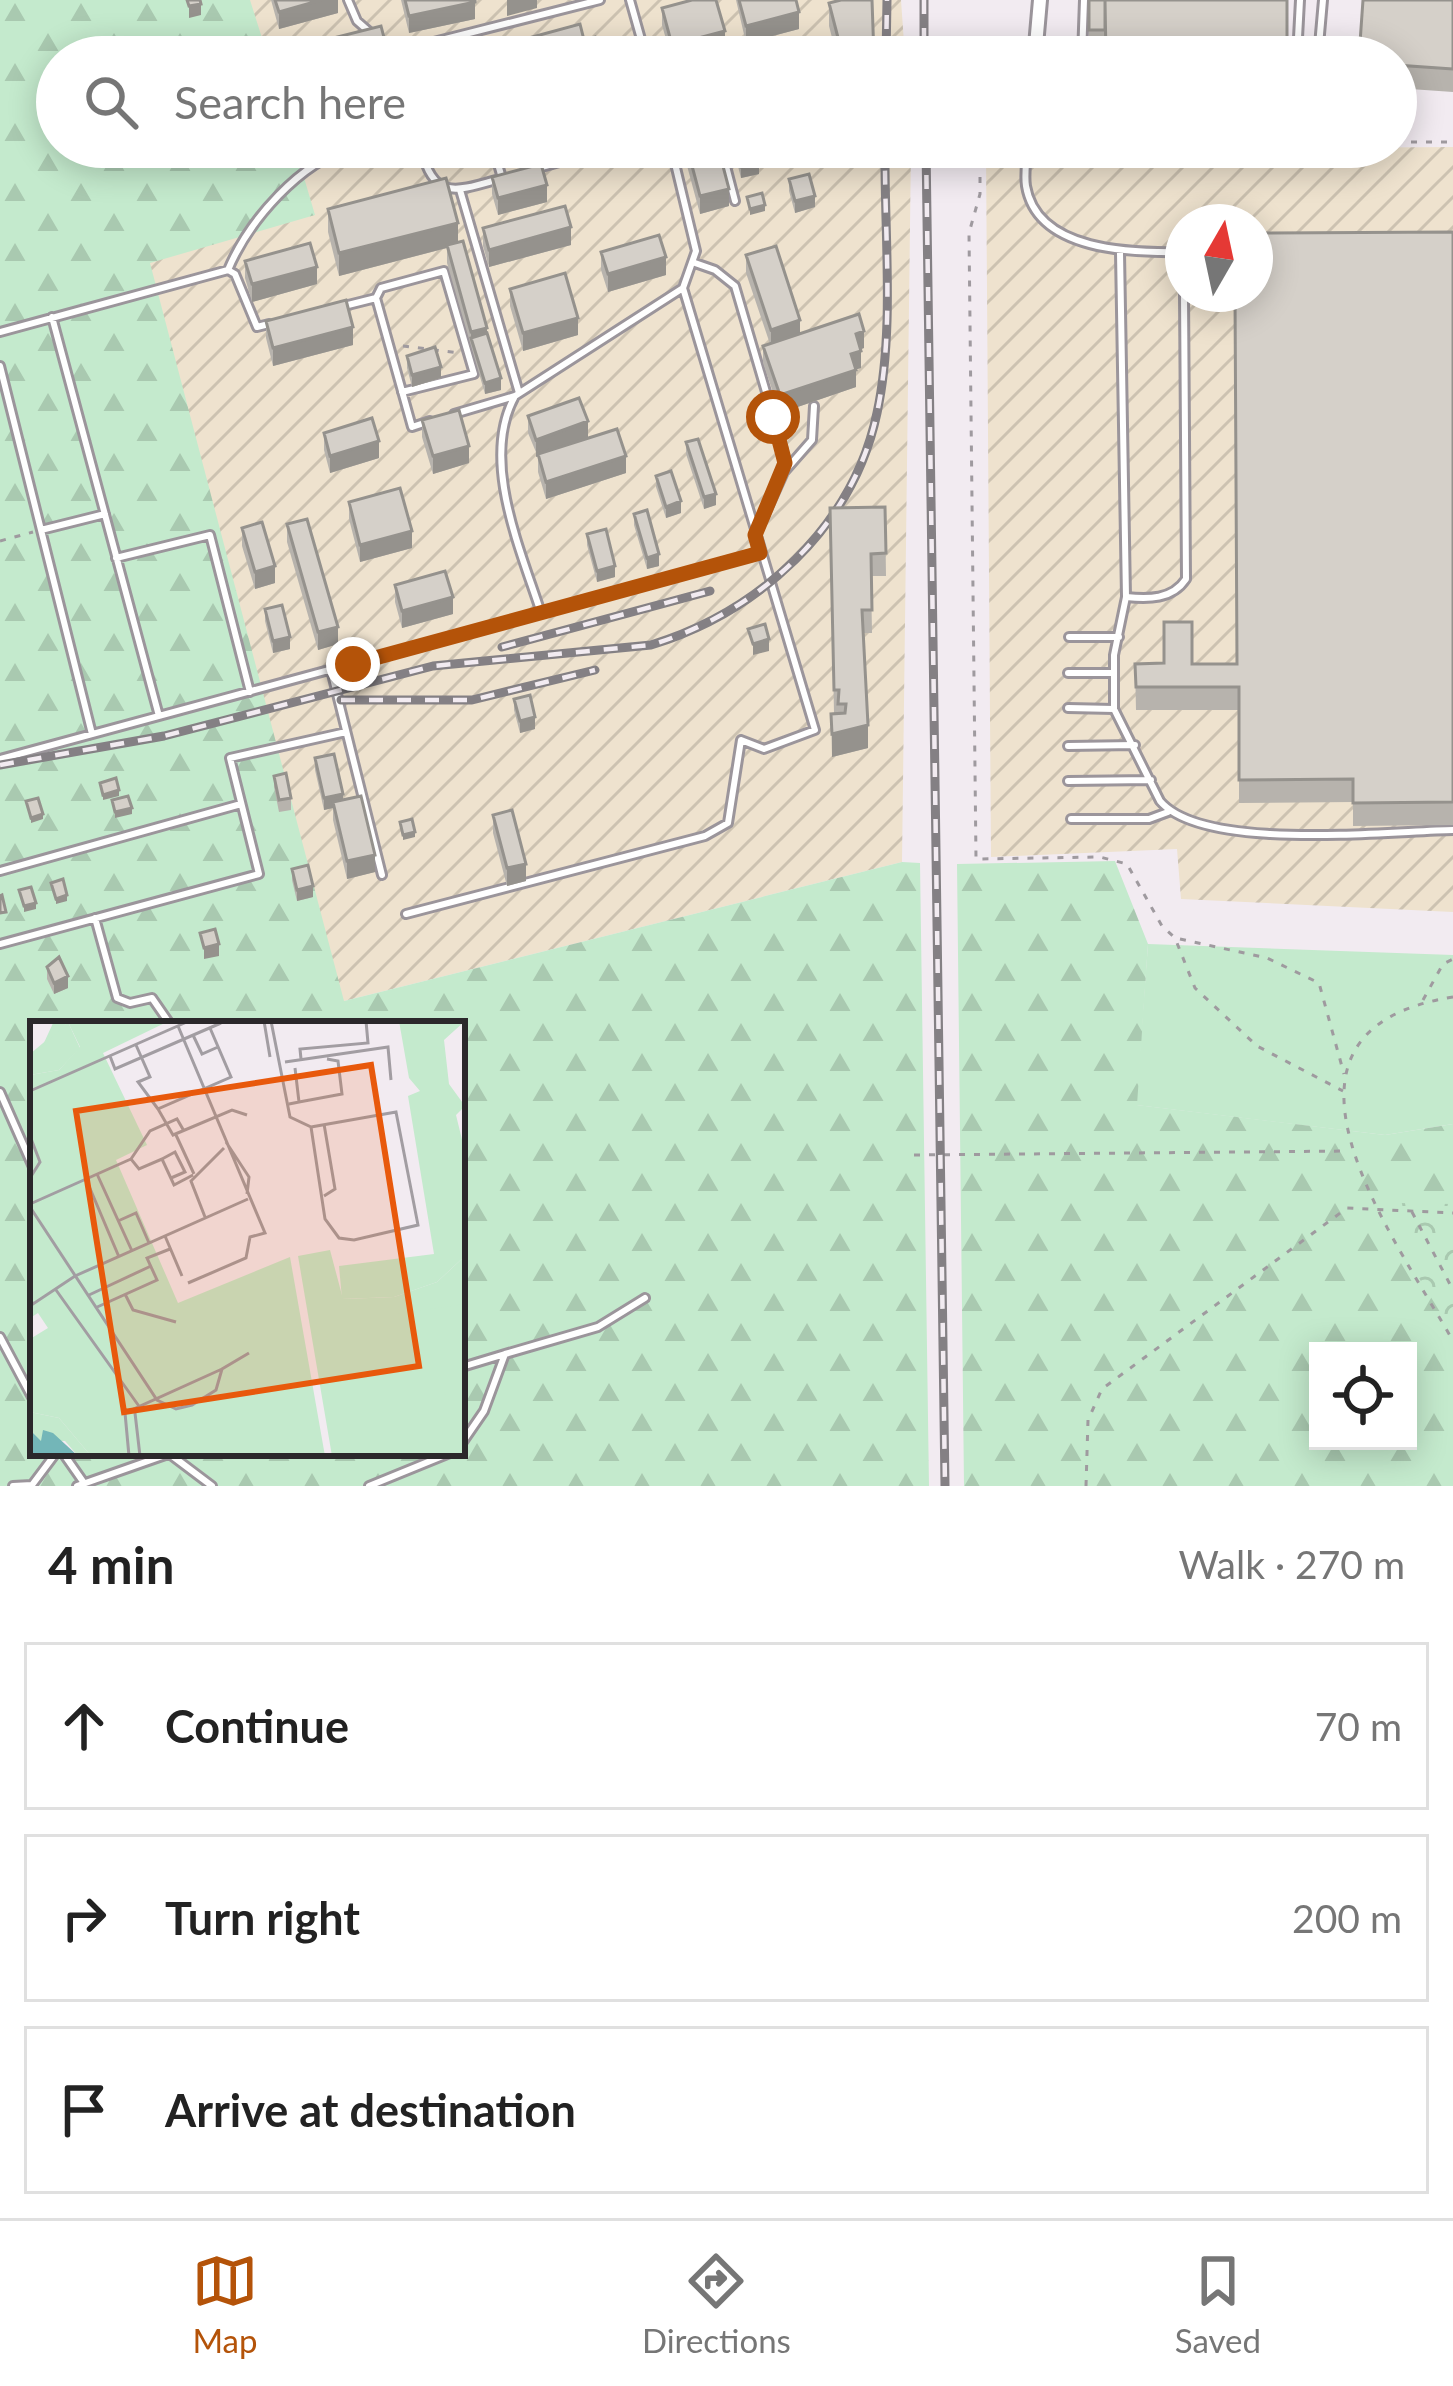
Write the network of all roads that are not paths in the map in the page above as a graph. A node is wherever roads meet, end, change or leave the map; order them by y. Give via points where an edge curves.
1 (348, 0) edge
2 (600, 0) edge
3 (631, 0) edge
4 (1040, 0) edge
5 (1084, 0) edge
6 (1300, 0) edge
7 (1323, 0) edge
8 (374, 36) edge
9 (459, 36) edge
10 (640, 36) edge
11 (1037, 36) edge
12 (1083, 36) edge
13 (1298, 36) edge
14 (1320, 36) edge
15 (309, 168) edge
16 (428, 168) edge
17 (499, 168) edge
18 (538, 168) edge
19 (676, 168) edge
20 (727, 168) edge
21 (1027, 168) edge
22 (502, 178) junction
23 (460, 190) junction
24 (735, 202) dead end
25 (1165, 252) edge
26 (1120, 253) junction
27 (695, 263) junction
28 (228, 270) junction
29 (683, 288) junction
30 (376, 298) junction
31 (337, 308) edge
32 (1184, 312) edge
33 (52, 317) junction
34 (277, 322) edge
35 (0, 332) edge
36 (0, 366) edge
37 (402, 392) junction
38 (517, 395) junction
39 (814, 406) dead end
40 (784, 472) junction
41 (105, 514) junction
42 (41, 530) junction
43 (755, 535) junction
44 (760, 553) junction
45 (116, 557) junction
46 (1126, 598) junction
47 (541, 613) junction
48 (1069, 637) dead end
49 (1121, 637) junction
50 (331, 670) junction
51 (1068, 673) dead end
52 (1114, 673) junction
53 (250, 692) junction
54 (1068, 709) dead end
55 (1114, 709) junction
56 (159, 716) junction
57 (346, 732) junction
58 (92, 734) junction
59 (1068, 746) dead end
60 (1135, 746) junction
61 (0, 759) edge
62 (1151, 780) junction
63 (1068, 782) dead end
64 (241, 804) junction
65 (1169, 811) junction
66 (1071, 819) dead end
67 (1453, 830) edge
68 (0, 871) edge
69 (382, 874) dead end
70 (406, 914) dead end
71 (95, 919) junction
72 (0, 944) edge
73 (168, 1021) edge
74 (0, 1092) edge
75 (30, 1160) edge
76 (645, 1298) dead end
77 (0, 1337) edge
78 (505, 1354) junction
79 (465, 1365) edge
80 (30, 1393) edge
81 (465, 1439) edge
82 (57, 1456) edge
83 (61, 1456) edge
84 (161, 1456) edge
85 (174, 1456) edge
86 (443, 1456) edge
87 (80, 1484) edge
88 (33, 1485) edge
89 (13, 1486) edge
90 (212, 1486) edge
91 (369, 1486) edge

1 - 8 lane
2 - 9 lane
3 - 10 lane
4 - 11 street
5 - 12 lane
6 - 13 lane
7 - 14 lane
15 - 28 lane via 238,244
16 - 23 lane via 434,183
17 - 22 lane
18 - 22 lane
19 - 27 lane
20 - 24 lane
21 - 26 lane via 1026,188 1040,216
22 - 23 lane
23 - 38 lane
25 - 26 lane
26 - 46 lane
27 - 29 lane
27 - 40 lane via 735,286
28 - 33 lane
28 - 34 lane via 257,327
29 - 38 lane
29 - 43 lane
30 - 31 lane
30 - 37 lane
30 - 37 lane via 381,288 444,271 474,374
32 - 46 lane via 1186,579 1163,596
33 - 35 lane
33 - 41 lane
36 - 42 lane
37 - 38 lane via 412,427
38 - 47 lane via 500,423 499,454
39 - 40 lane via 812,440
40 - 43 lane
41 - 42 lane
41 - 45 lane
42 - 58 lane
43 - 44 lane
44 - 47 lane
44 - 70 lane via 815,730 764,749 741,740 728,823 685,842
45 - 53 lane via 210,535
45 - 56 lane
46 - 49 lane
47 - 50 lane
48 - 49 lane
49 - 52 lane
50 - 53 lane
50 - 57 lane
51 - 52 lane
52 - 55 lane
53 - 56 lane
54 - 55 lane
55 - 60 lane
56 - 58 lane
57 - 64 lane via 230,758
57 - 69 lane
58 - 61 lane
59 - 60 lane
60 - 62 lane
62 - 63 lane
62 - 65 lane
64 - 68 lane
64 - 71 lane via 259,874
65 - 66 lane
65 - 67 lane via 1239,832
71 - 72 lane
71 - 73 lane via 117,998 152,998
74 - 75 lane
76 - 78 lane via 598,1327
77 - 80 lane
78 - 79 lane
78 - 81 lane
82 - 88 lane
83 - 87 lane
84 - 87 lane
85 - 90 lane
86 - 91 lane
88 - 89 lane

